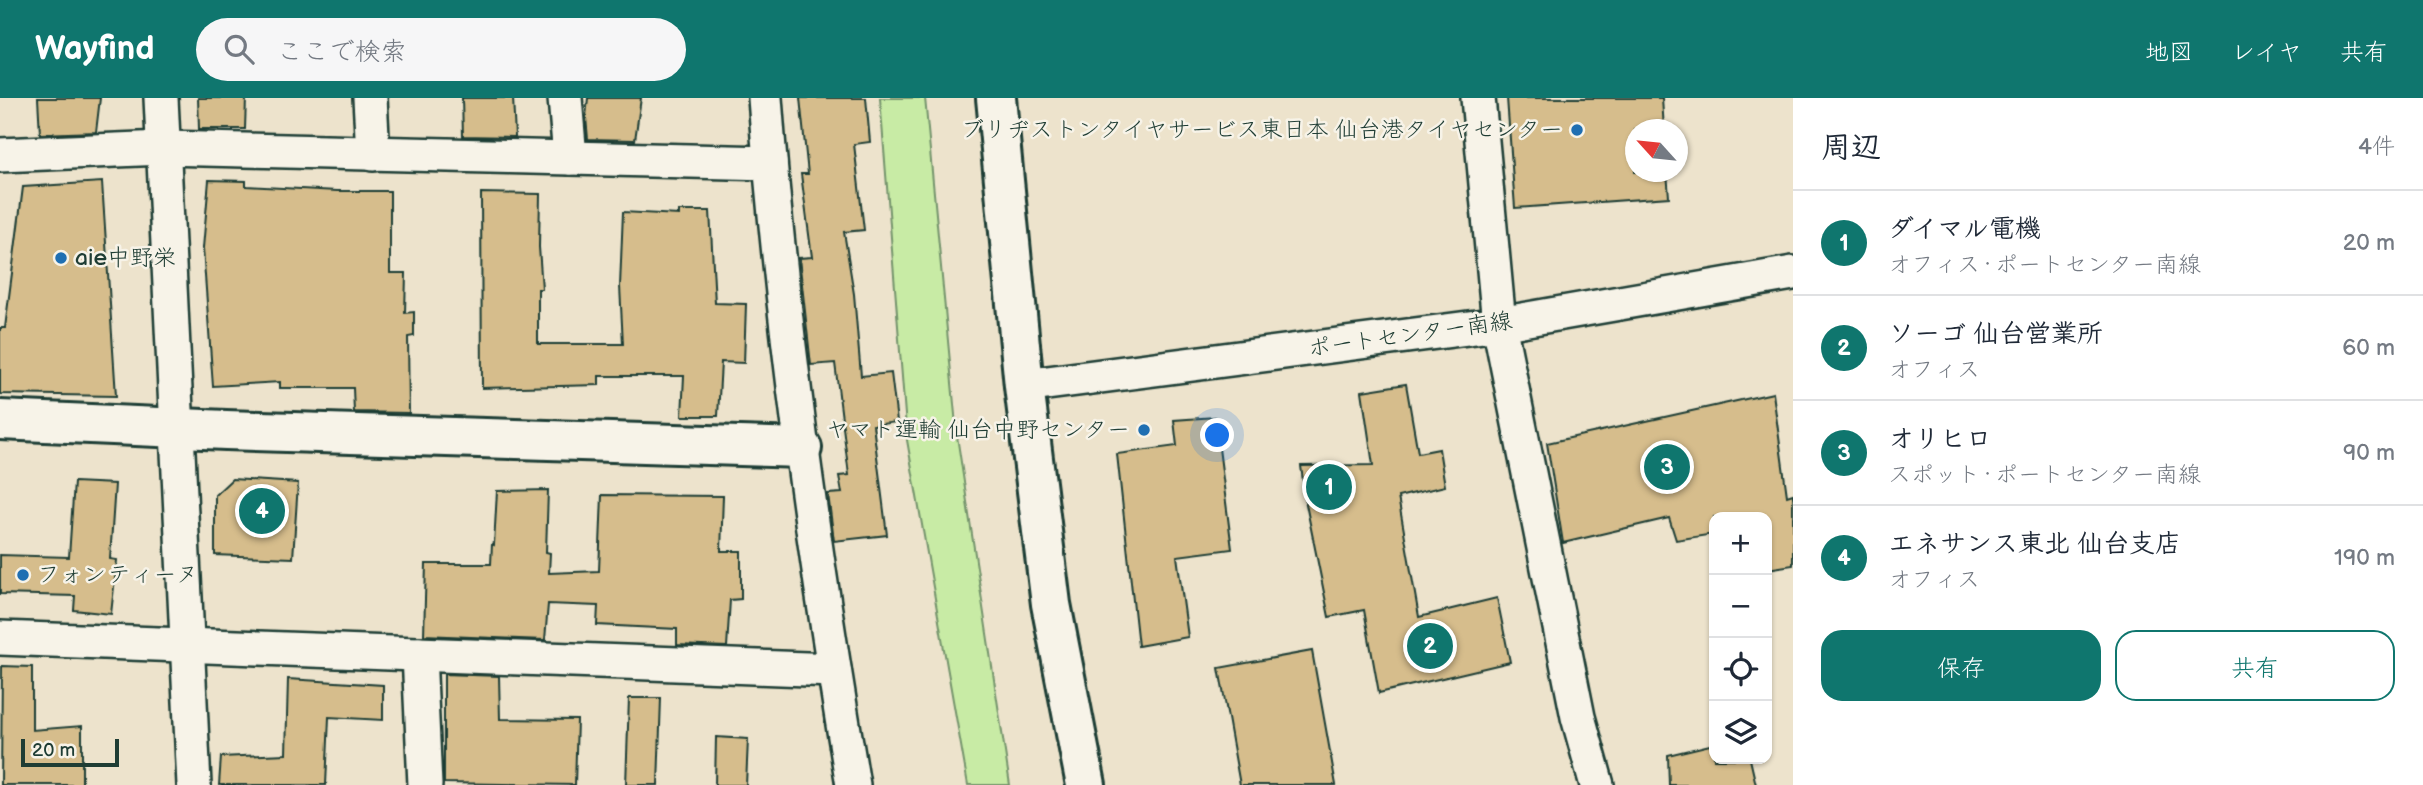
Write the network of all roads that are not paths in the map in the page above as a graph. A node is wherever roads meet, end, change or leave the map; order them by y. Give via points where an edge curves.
1 (161, 98) edge
2 (370, 98) edge
3 (565, 98) edge
4 (765, 98) edge
5 (996, 98) edge
6 (1478, 98) edge
7 (163, 148) junction
8 (373, 153) junction
9 (0, 155) edge
10 (570, 158) junction
11 (770, 163) junction
12 (1793, 273) edge
13 (1499, 324) junction
14 (1024, 386) junction
15 (0, 420) edge
16 (176, 428) junction
17 (802, 448) junction
18 (0, 638) edge
19 (186, 646) junction
20 (419, 654) junction
21 (834, 670) junction
22 (194, 785) edge
23 (425, 785) edge
24 (853, 785) edge
25 (1086, 785) edge
26 (1597, 785) edge

1 - 7 street
2 - 8 street
3 - 10 street
4 - 11 street
5 - 14 street
6 - 13 street
7 - 8 street
7 - 9 street
7 - 16 street
8 - 10 street
10 - 11 street
11 - 17 street
12 - 13 street, ポートセンター南線
13 - 14 street, ポートセンター南線
13 - 26 street via 1578,717
14 - 25 street via 1051,604
15 - 16 street
16 - 17 street
16 - 19 street
17 - 21 street
18 - 19 street
19 - 20 street
19 - 22 street
20 - 21 street
20 - 23 street
21 - 24 street

